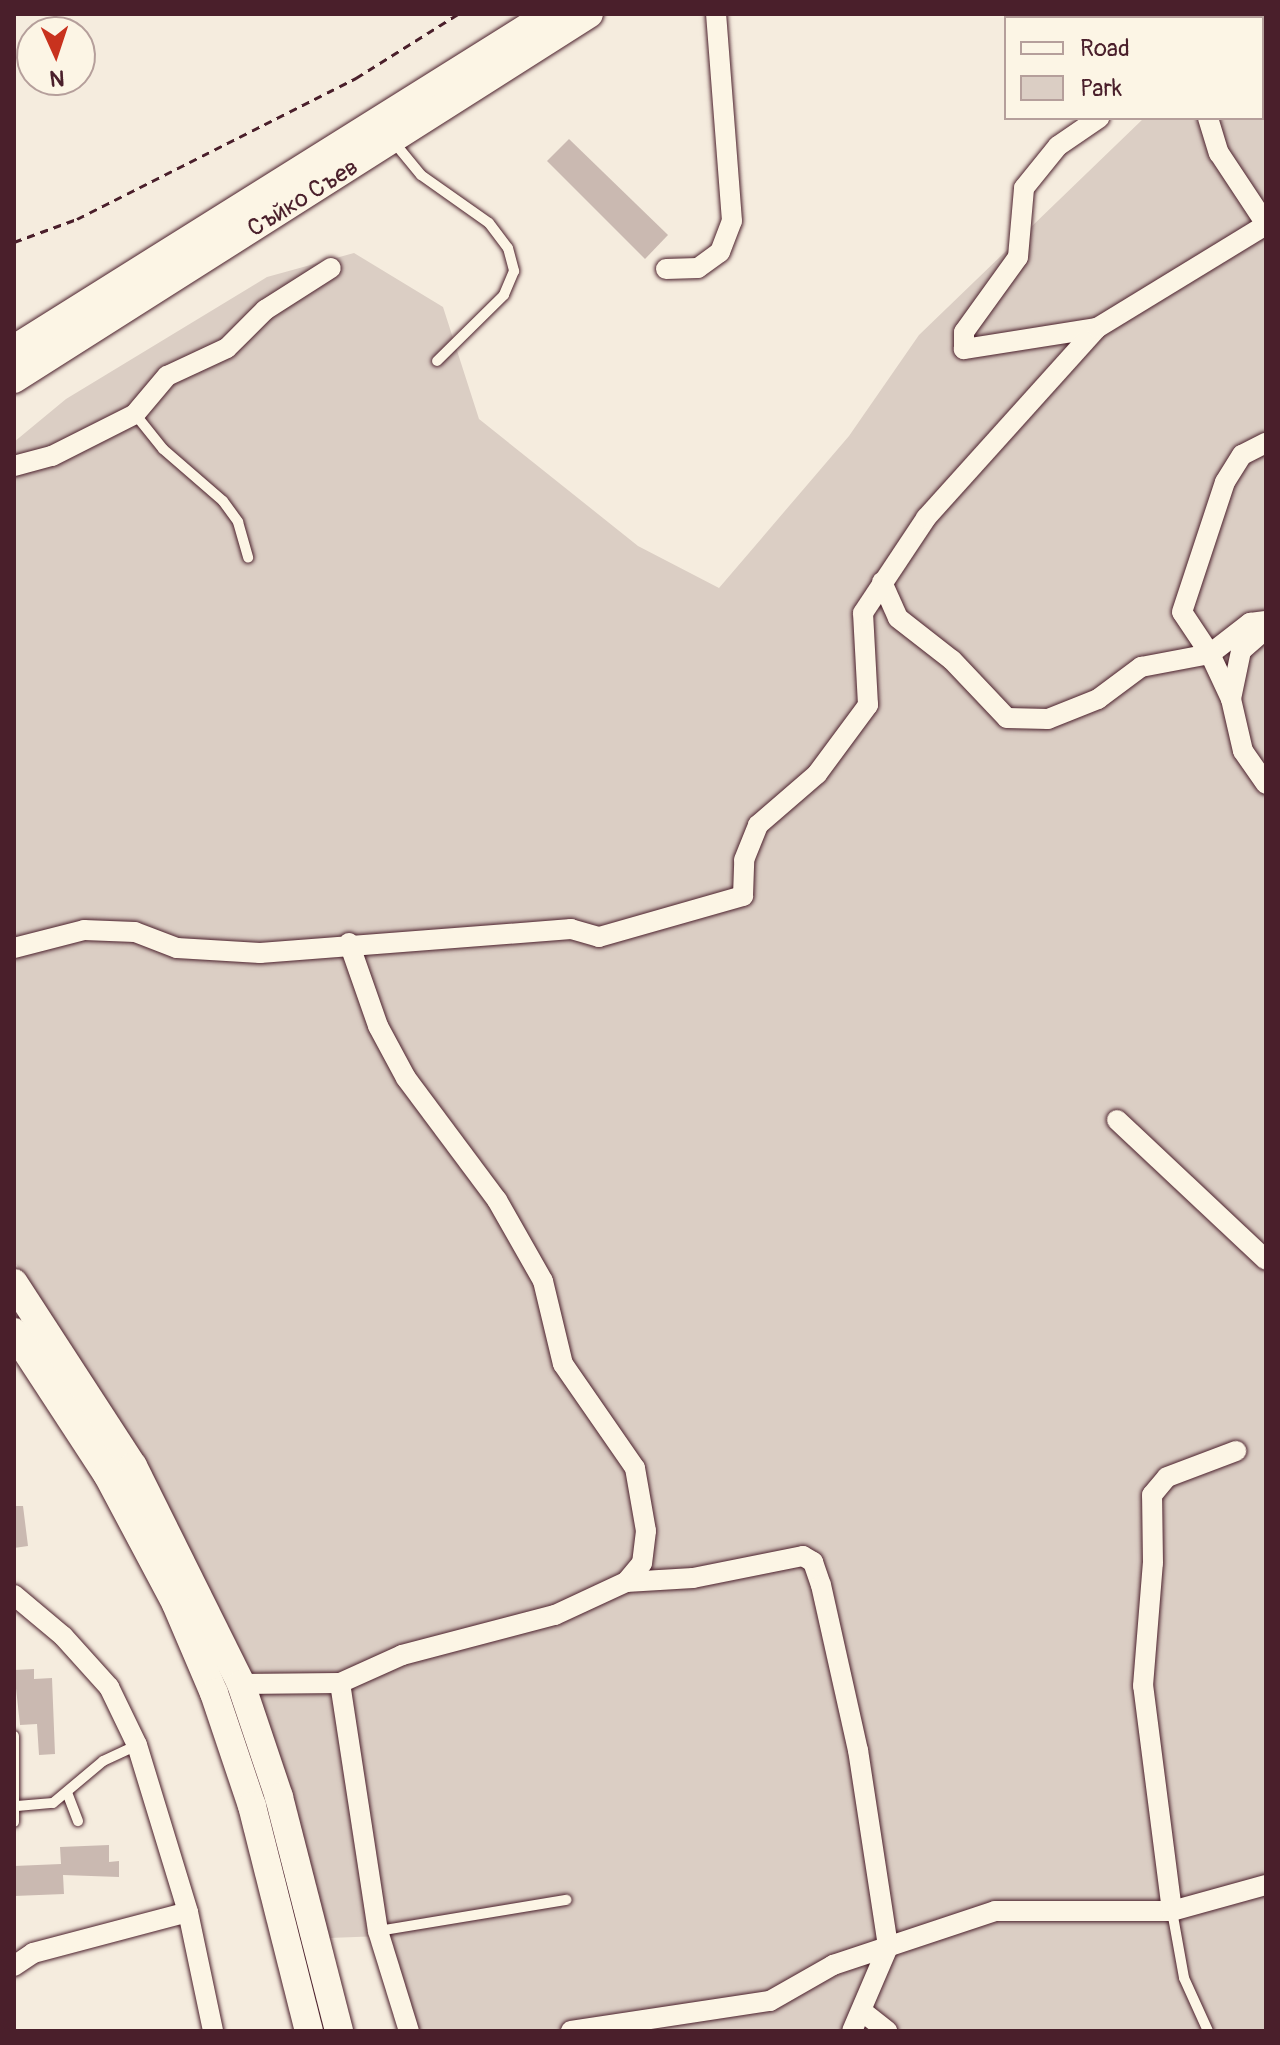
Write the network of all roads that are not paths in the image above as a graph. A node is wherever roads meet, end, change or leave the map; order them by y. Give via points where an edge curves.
1 (549, 14) edge
2 (589, 14) edge
3 (716, 14) edge
4 (1096, 120) edge
5 (1209, 120) edge
6 (393, 141) junction
7 (1266, 224) edge
8 (331, 268) dead end
9 (666, 269) dead end
10 (1097, 328) junction
11 (14, 349) edge
12 (437, 361) dead end
13 (14, 379) edge
14 (135, 414) junction
15 (1266, 443) edge
16 (14, 466) edge
17 (248, 558) dead end
18 (882, 582) junction
19 (1266, 621) edge
20 (1266, 629) edge
21 (1210, 654) junction
22 (1231, 699) junction
23 (1266, 784) edge
24 (349, 943) junction
25 (14, 948) edge
26 (1117, 1120) dead end
27 (1266, 1260) edge
28 (14, 1283) edge
29 (14, 1332) edge
30 (1236, 1451) dead end
31 (626, 1582) junction
32 (14, 1595) edge
33 (340, 1683) junction
34 (241, 1684) junction
35 (14, 1736) edge
36 (137, 1745) junction
37 (68, 1795) junction
38 (17, 1806) junction
39 (78, 1821) dead end
40 (14, 1822) edge
41 (1266, 1885) edge
42 (566, 1900) dead end
43 (1172, 1911) junction
44 (188, 1912) junction
45 (378, 1931) junction
46 (888, 1947) junction
47 (14, 1966) edge
48 (863, 2012) junction
49 (213, 2031) edge
50 (309, 2031) edge
51 (339, 2031) edge
52 (409, 2031) edge
53 (571, 2031) edge
54 (852, 2031) edge
55 (887, 2031) edge
56 (1208, 2031) edge

1 - 11 main road, Съйко Съев
2 - 6 main road, Съйко Съев
3 - 9 street via 732,221 720,252 698,268
4 - 10 street via 1058,146 1024,188 1018,257 964,332 964,349
5 - 7 street via 1219,153
6 - 12 lane via 421,175 489,223 508,248 514,271 504,295
6 - 13 main road, Съйко Съев
7 - 10 street
8 - 14 street via 265,310 227,348 167,376
10 - 18 street via 926,518
14 - 16 street via 52,456
14 - 17 lane via 163,449 223,501 238,522
15 - 21 street via 1242,455 1225,482 1182,612
18 - 21 street via 898,618 952,660 1007,718 1048,719 1098,699 1141,667
18 - 24 street via 863,613 868,705 817,774 758,825 744,860 743,896 599,937 571,929
19 - 21 street via 1250,623
20 - 22 street via 1241,651
21 - 22 street
22 - 23 street via 1243,751
24 - 25 street via 260,953 177,948 135,932 84,930
24 - 31 street via 378,1026 406,1078 497,1200 543,1281 563,1364 635,1468 646,1531 642,1563
26 - 27 street
28 - 34 main road via 133,1466
29 - 50 main road via 107,1474 176,1604 209,1680 252,1806
30 - 43 street via 1167,1477 1152,1495 1153,1563 1143,1686
31 - 33 street via 555,1615 402,1655
31 - 46 street via 693,1578 794,1555 813,1562 858,1750
32 - 36 street via 63,1636 109,1687
33 - 34 street
33 - 45 street
34 - 51 main road via 283,1812
35 - 38 lane
36 - 37 lane via 103,1761
36 - 44 street
37 - 38 lane via 53,1803
37 - 39 lane
38 - 40 lane
41 - 43 street
42 - 45 lane
43 - 46 street via 995,1911
43 - 56 lane via 1184,1978
44 - 47 street via 33,1953
44 - 49 street
45 - 52 street
46 - 48 street
46 - 53 street via 833,1965 770,2001
48 - 54 street
48 - 55 street

